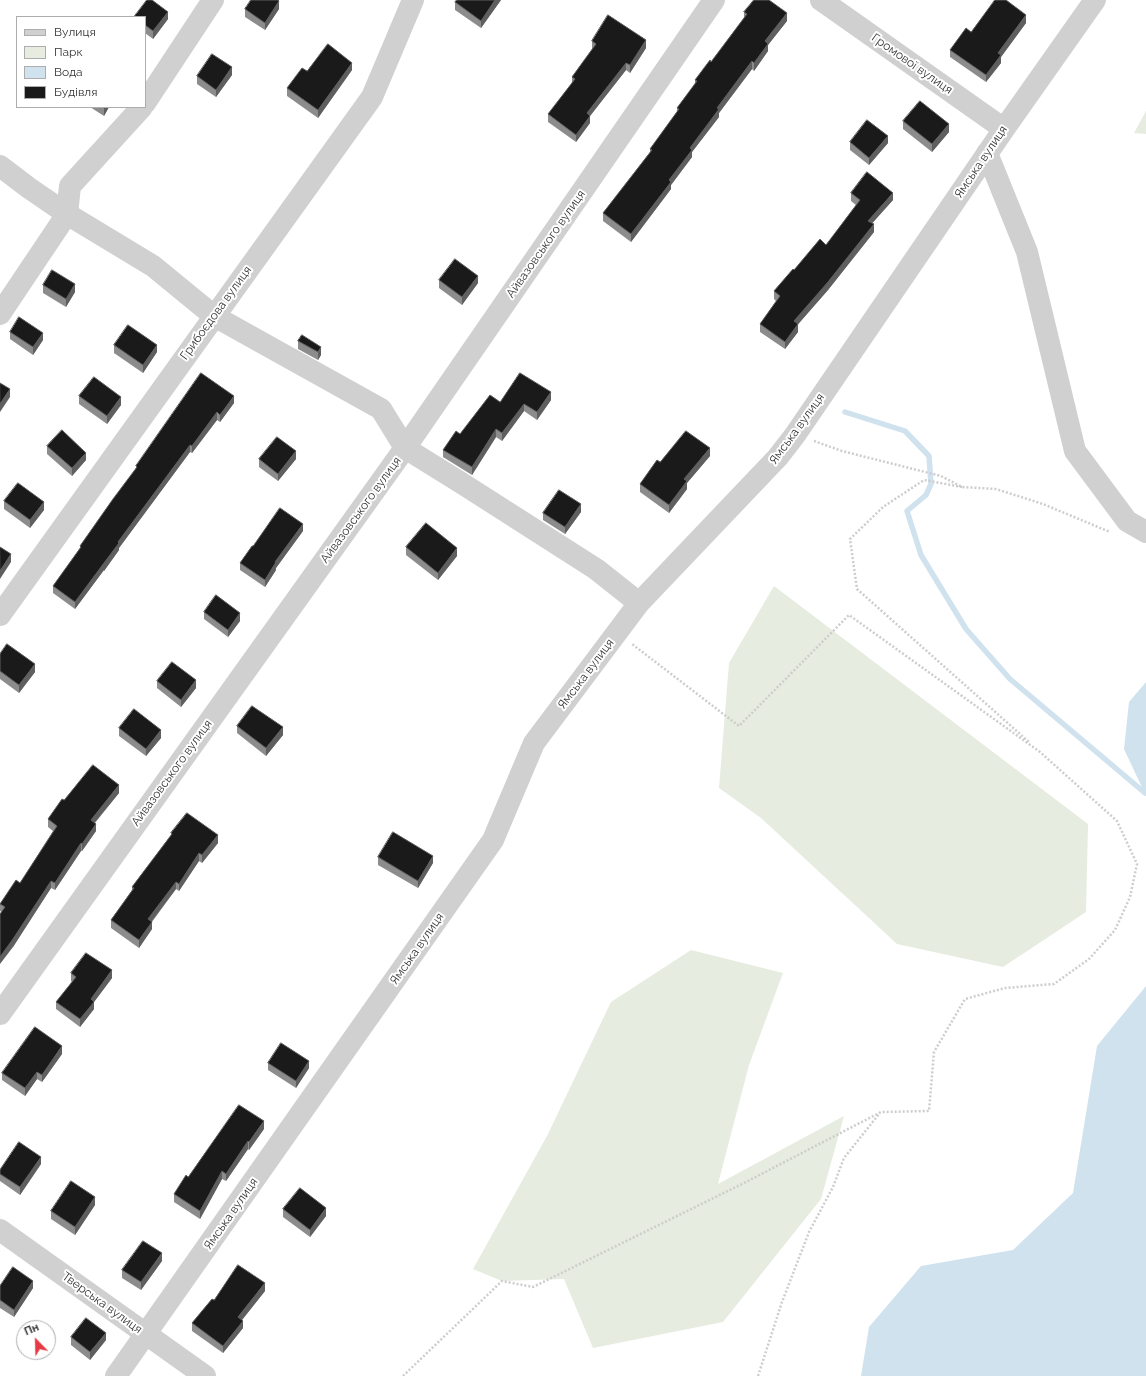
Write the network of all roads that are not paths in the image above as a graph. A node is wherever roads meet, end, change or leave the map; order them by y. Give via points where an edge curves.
1 (214, 0) edge
2 (413, 0) edge
3 (714, 0) edge
4 (820, 0) edge
5 (1095, 0) edge
6 (146, 102) edge
7 (141, 108) edge
8 (1004, 129) junction
9 (987, 154) junction
10 (0, 166) edge
11 (67, 214) junction
12 (0, 314) edge
13 (214, 316) junction
14 (405, 448) junction
15 (1146, 532) edge
16 (639, 603) junction
17 (0, 615) edge
18 (0, 1014) edge
19 (0, 1230) edge
20 (146, 1334) junction
21 (116, 1376) edge
22 (205, 1376) edge

1 - 6 street
2 - 13 street, Грибоєдова вулиця via 372,97
3 - 14 street, Айвазовського вулиця
4 - 8 street, Громової вулиця
5 - 8 street, Ямська вулиця
7 - 11 street via 70,186
8 - 9 street, Ямська вулиця
9 - 15 street via 1027,252 1075,451 1127,521
9 - 16 street, Ямська вулиця via 778,457
10 - 11 street
11 - 12 street
11 - 13 street via 153,266
13 - 14 street via 381,409
13 - 17 street, Грибоєдова вулиця
14 - 16 street via 596,569
14 - 18 street, Айвазовського вулиця
16 - 20 street, Ямська вулиця via 534,743 493,840
19 - 20 street, Тверська вулиця
20 - 21 street, Ямська вулиця
20 - 22 street, Тверська вулиця

